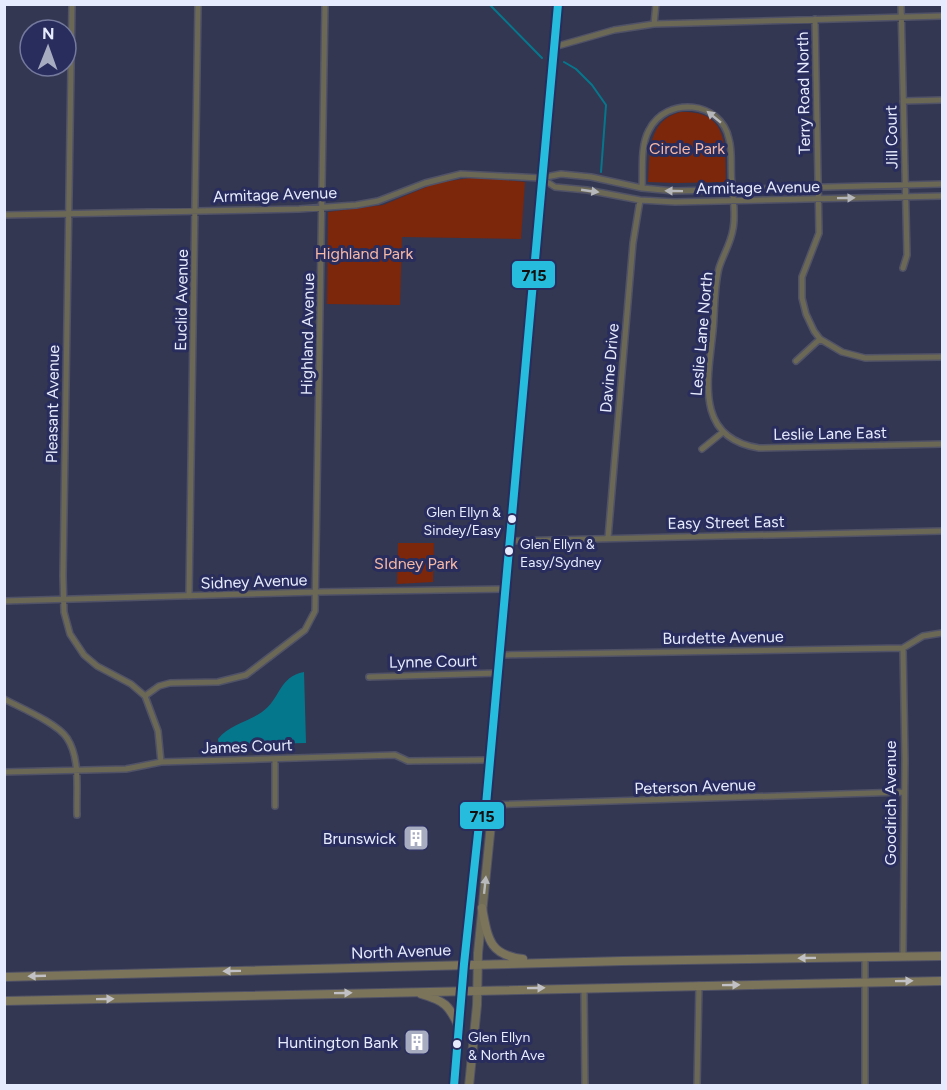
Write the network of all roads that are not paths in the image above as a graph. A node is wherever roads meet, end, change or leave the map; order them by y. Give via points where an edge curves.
1 (72, 4) edge
2 (198, 4) edge
3 (325, 4) edge
4 (558, 4) edge
5 (656, 4) edge
6 (901, 4) edge
7 (942, 16) edge
8 (901, 17) junction
9 (815, 19) junction
10 (654, 24) junction
11 (554, 47) junction
12 (942, 100) edge
13 (903, 101) junction
14 (541, 178) junction
15 (942, 184) edge
16 (905, 186) junction
17 (818, 187) junction
18 (642, 188) junction
19 (733, 190) junction
20 (942, 196) edge
21 (906, 197) junction
22 (818, 199) junction
23 (640, 200) junction
24 (733, 201) junction
25 (322, 207) junction
26 (196, 210) junction
27 (69, 213) junction
28 (4, 215) edge
29 (903, 268) dead end
30 (820, 339) junction
31 (942, 357) edge
32 (796, 361) dead end
33 (723, 432) junction
34 (942, 444) edge
35 (702, 449) dead end
36 (942, 531) edge
37 (608, 538) junction
38 (509, 541) junction
39 (505, 590) junction
40 (316, 592) junction
41 (189, 596) junction
42 (64, 599) junction
43 (4, 601) edge
44 (942, 633) edge
45 (903, 648) junction
46 (500, 655) junction
47 (498, 673) junction
48 (369, 676) dead end
49 (145, 696) junction
50 (4, 699) edge
51 (275, 759) junction
52 (490, 760) junction
53 (161, 762) junction
54 (76, 770) junction
55 (4, 772) edge
56 (904, 792) junction
57 (486, 805) junction
58 (275, 806) dead end
59 (77, 815) dead end
60 (482, 908) junction
61 (942, 956) edge
62 (866, 957) junction
63 (903, 957) junction
64 (568, 962) junction
65 (464, 964) junction
66 (478, 964) junction
67 (4, 977) edge
68 (942, 981) edge
69 (866, 982) junction
70 (699, 985) junction
71 (584, 988) junction
72 (463, 990) junction
73 (477, 990) junction
74 (397, 992) junction
75 (4, 1001) edge
76 (459, 1027) junction
77 (454, 1086) edge
78 (469, 1086) edge
79 (585, 1086) edge
80 (697, 1086) edge
81 (865, 1086) edge

1 - 27 street, Pleasant Avenue
2 - 26 street, Euclid Avenue
3 - 25 street, Highland Avenue
4 - 11 street
5 - 10 street
6 - 8 street, Jill Court
7 - 8 street
8 - 9 street
8 - 13 street, Jill Court
9 - 10 street
9 - 17 street, Terry Road North
10 - 11 street via 614,30
11 - 14 street
12 - 13 street
13 - 16 street, Jill Court
14 - 18 street, Armitage Avenue via 561,174
14 -> 23 street, Armitage Avenue via 555,187
14 - 25 street, Armitage Avenue via 461,174 378,201
14 - 38 street
15 - 16 street, Armitage Avenue
16 - 17 street, Armitage Avenue
16 - 21 street, Jill Court
17 - 19 street, Armitage Avenue
17 - 22 street, Terry Road North
19 -> 18 street, Armitage Avenue
19 -> 18 street via 728,132 714,114 692,106 666,112 650,128 645,142
19 - 24 street, Leslie Lane North
20 - 21 street, Armitage Avenue
22 -> 21 street, Armitage Avenue
21 - 29 street, Jill Court via 907,255
22 - 24 street, Armitage Avenue
22 - 30 street, Terry Road North via 818,239 801,287 806,314
23 - 24 street, Armitage Avenue
23 - 37 street, Davine Drive
24 - 33 street, Leslie Lane North via 733,231 718,273 707,391 710,411
25 - 26 street, Armitage Avenue
25 - 40 street, Highland Avenue
26 - 27 street, Armitage Avenue
26 - 41 street, Euclid Avenue
27 - 28 street, Armitage Avenue
27 - 42 street, Pleasant Avenue
30 - 31 street via 842,352 865,358
30 - 32 street
33 - 34 street, Leslie Lane East via 735,441 759,448
33 - 35 street
36 - 37 street, Easy Street East
37 - 38 street, Easy Street East
38 - 39 street
39 - 40 street, Sidney Avenue
39 - 46 street
40 - 41 street, Sidney Avenue
40 - 49 street, Highland Avenue via 315,611 305,630 254,671 229,681 170,683
41 - 42 street, Sidney Avenue
42 - 43 street, Sidney Avenue
42 - 49 street, Pleasant Avenue via 70,634 84,655
44 - 45 street, Burdette Avenue via 923,636
45 - 46 street, Burdette Avenue
45 - 56 street, Goodrich Avenue
46 - 47 street
47 - 48 street, Lynne Court
47 - 52 street
49 - 53 street via 158,731
50 - 54 street via 66,736
51 - 52 street, James Court via 395,755 419,762
51 - 53 street, James Court
51 - 58 street
52 - 57 street
53 - 54 street, James Court via 126,769
54 - 55 street, James Court
54 - 59 street
56 - 57 street, Peterson Avenue
56 - 63 street, Goodrich Avenue
60 -> 57 street via 491,824
57 - 65 street via 479,824
60 - 64 main road via 488,936 495,950 506,957
60 - 66 street
61 - 63 main road, North Avenue
62 - 63 main road, North Avenue
62 -> 64 main road, North Avenue
62 - 69 street
64 - 66 main road, North Avenue
65 - 66 main road, North Avenue
65 -> 67 main road, North Avenue
65 - 72 street
66 - 73 street
69 -> 68 main road
70 -> 69 main road
69 - 81 street
70 - 71 main road
70 - 80 street
73 -> 71 main road
71 - 79 street
72 - 73 main road
72 - 74 main road
72 - 76 street
73 - 78 street
75 -> 74 main road
74 - 76 main road via 438,999 451,1010
76 - 77 street

